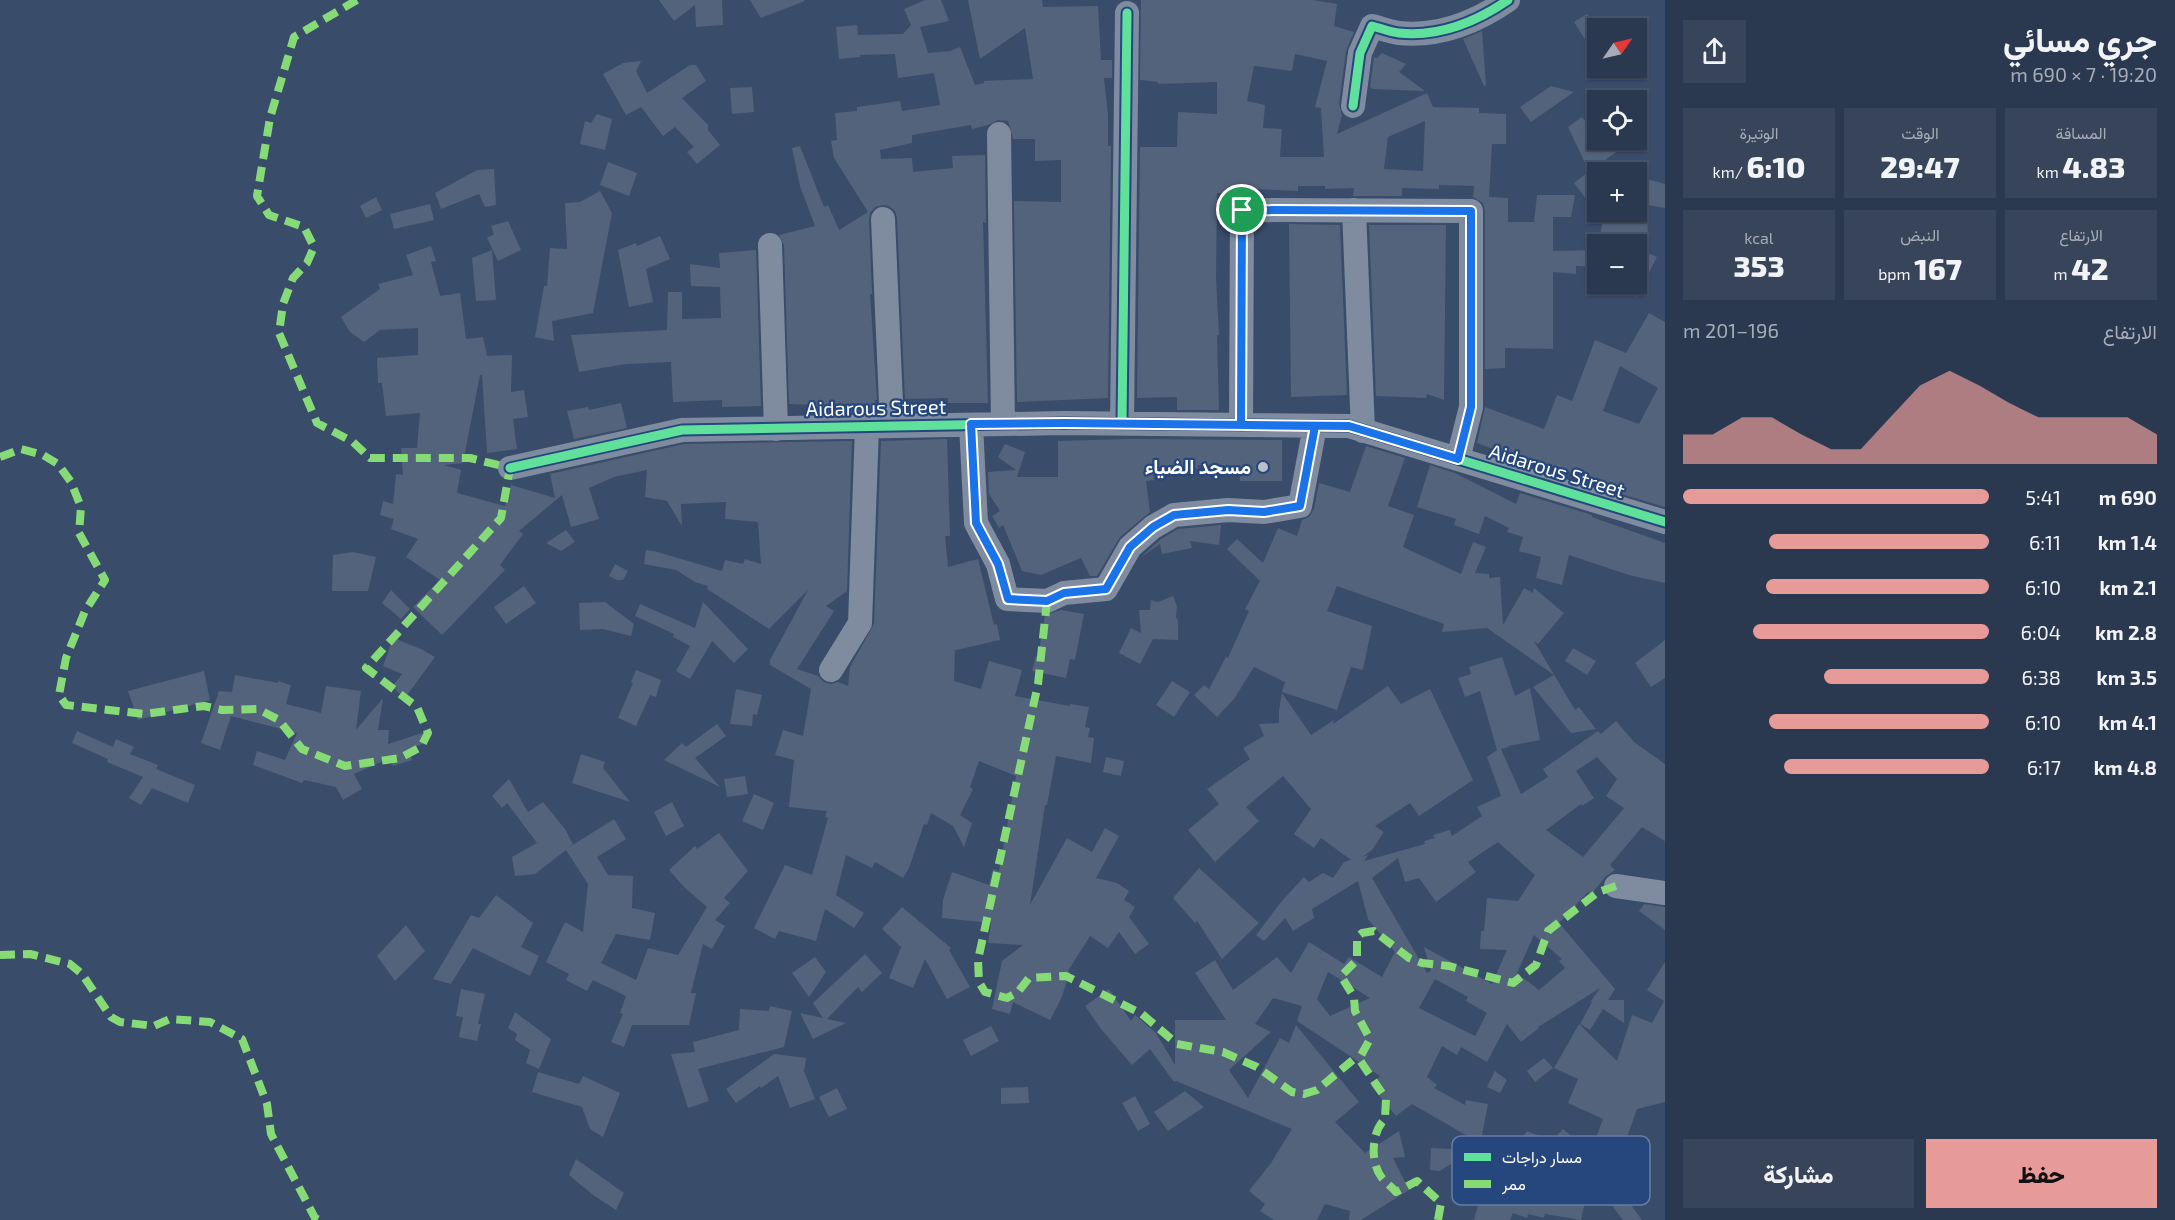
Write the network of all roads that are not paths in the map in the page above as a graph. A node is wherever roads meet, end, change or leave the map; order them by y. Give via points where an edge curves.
1 (1508, 0) edge
2 (1127, 13) dead end
3 (1353, 106) dead end
4 (999, 134) dead end
5 (1354, 210) junction
6 (883, 219) dead end
7 (770, 244) dead end
8 (1122, 423) junction
9 (971, 424) junction
10 (1003, 424) junction
11 (1241, 425) junction
12 (892, 426) junction
13 (1315, 426) junction
14 (867, 427) junction
15 (776, 429) junction
16 (1363, 430) junction
17 (1458, 459) junction
18 (510, 468) dead end
19 (1665, 522) edge
20 (831, 670) dead end
21 (1616, 886) dead end
22 (1665, 893) edge

1 - 3 street via 1486,14 1445,30 1398,33 1371,26 1360,54
2 - 8 street
4 - 10 street
5 - 11 street via 1242,210
5 - 16 street
5 - 17 street via 1471,211 1471,407
6 - 12 street
7 - 15 street
8 - 10 street, Aidarous Street
8 - 11 street, Aidarous Street
9 - 10 street, Aidarous Street
9 - 12 street, Aidarous Street
9 - 13 street via 976,523 998,564 1008,599 1047,601 1064,593 1106,589 1130,547 1174,515 1228,510 1264,512 1300,506
11 - 13 street, Aidarous Street
12 - 14 street, Aidarous Street
13 - 16 street, Aidarous Street
14 - 15 street, Aidarous Street
14 - 20 street via 860,623
15 - 18 street, Aidarous Street via 682,430
16 - 17 street, Aidarous Street
17 - 19 street, Aidarous Street
21 - 22 street

